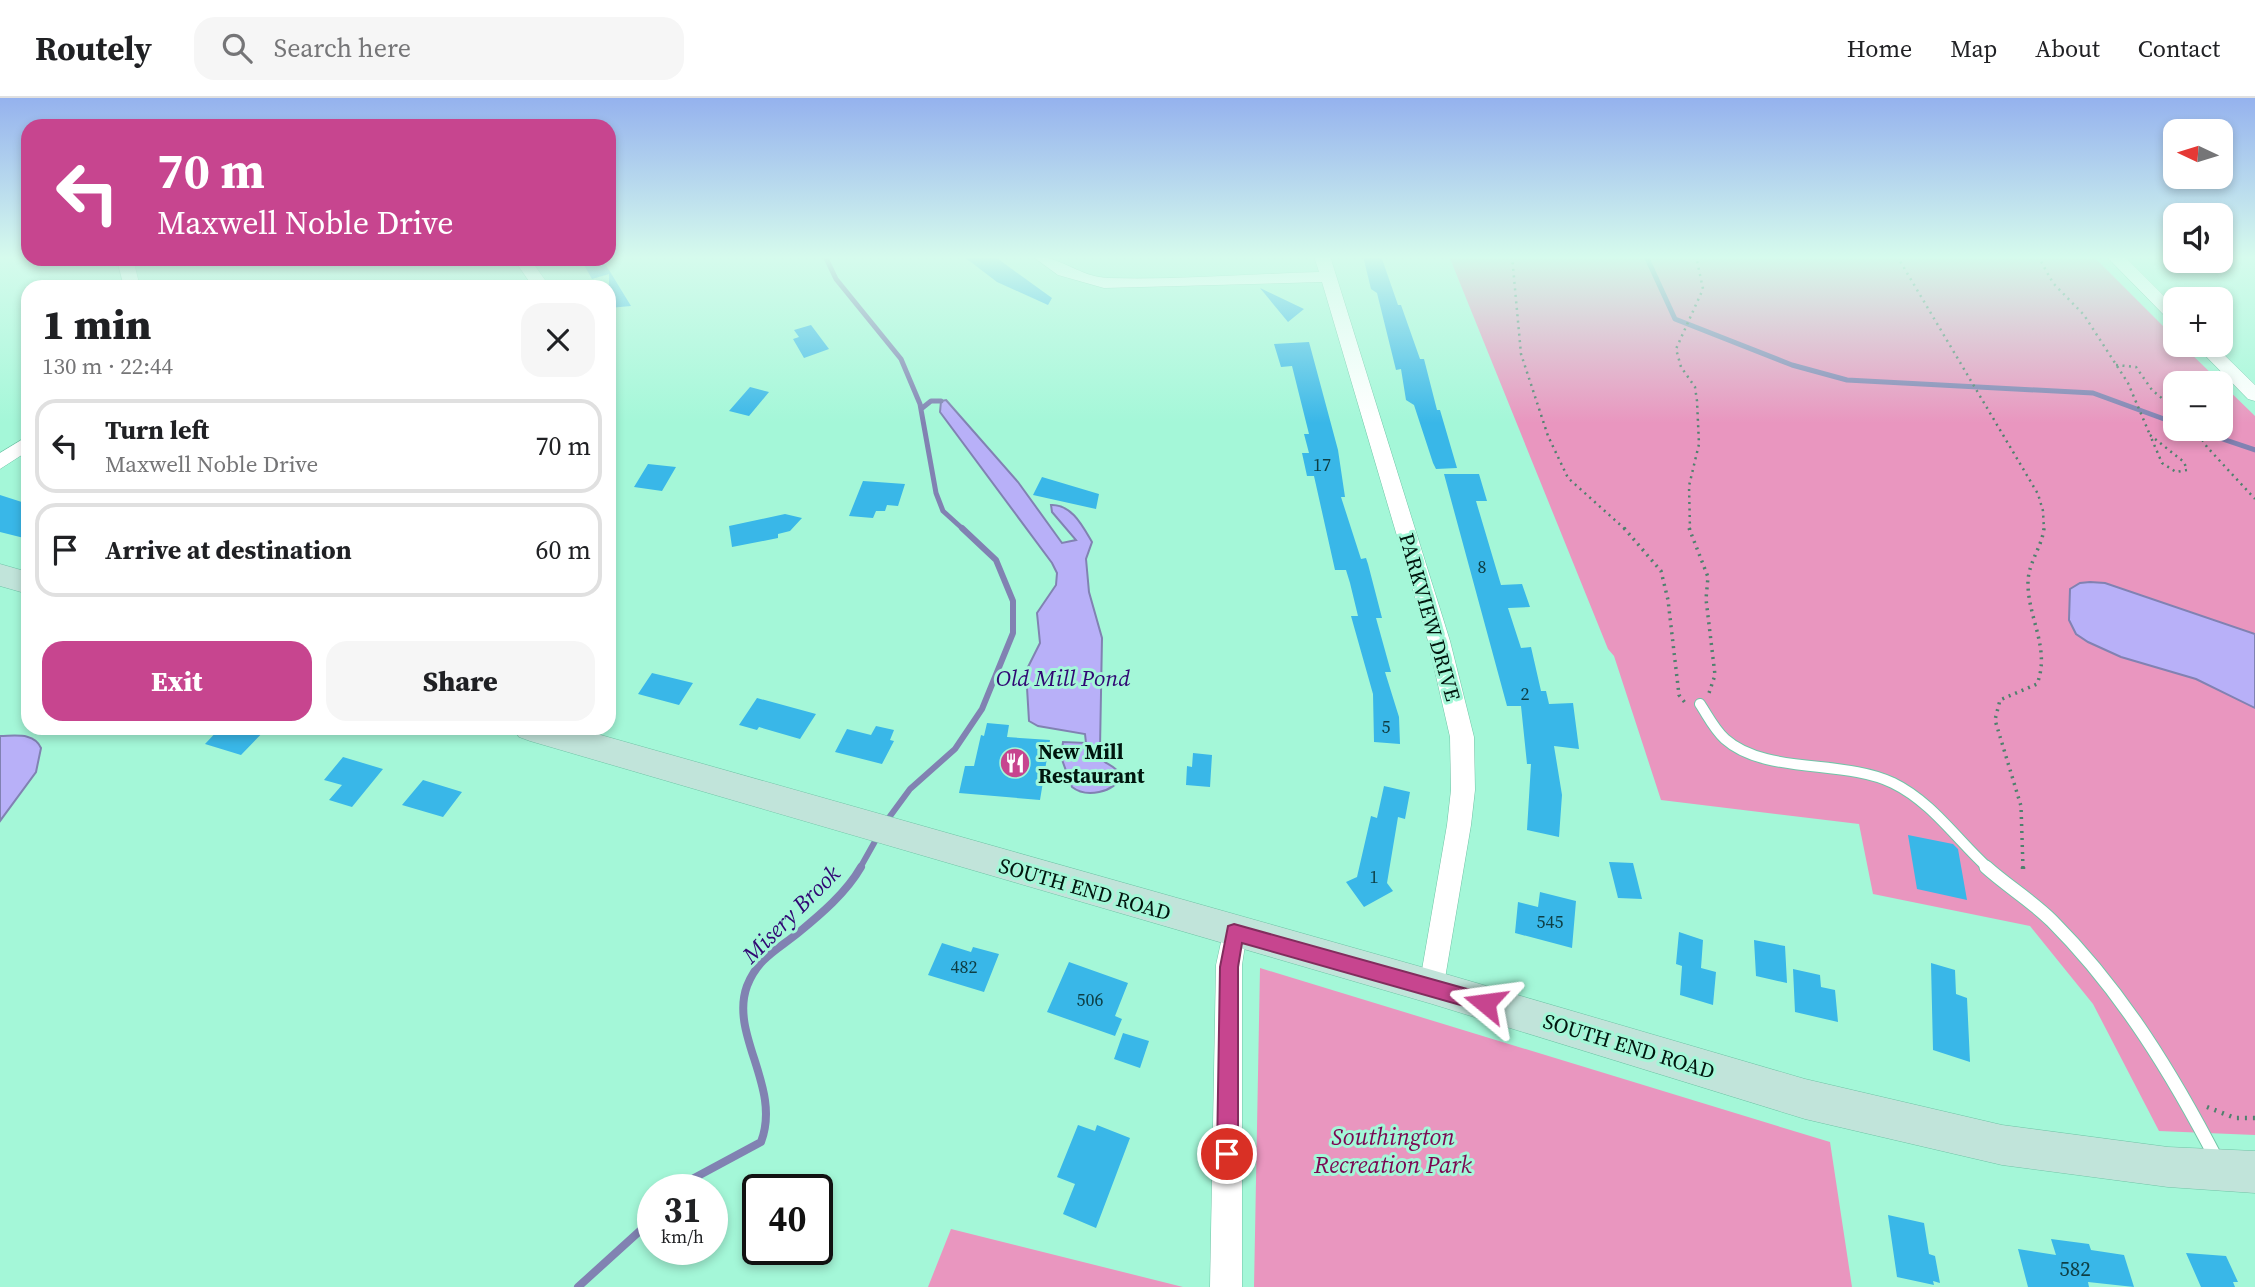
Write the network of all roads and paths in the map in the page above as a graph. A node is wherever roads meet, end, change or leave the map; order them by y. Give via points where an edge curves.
1 (1339, 311) edge
2 (1517, 311) edge
3 (1692, 311) edge
4 (1929, 311) edge
5 (2080, 311) edge
6 (2217, 357) edge
7 (2116, 365) junction
8 (2253, 392) edge
9 (2163, 399) edge
10 (2149, 434) junction
11 (2206, 441) edge
12 (21, 447) edge
13 (0, 462) edge
14 (2255, 499) edge
15 (0, 575) edge
16 (21, 581) edge
17 (1700, 704) junction
18 (554, 735) edge
19 (2025, 898) junction
20 (1234, 932) junction
21 (1432, 987) junction
22 (2182, 1092) junction
23 (2255, 1118) edge
24 (2239, 1172) edge
25 (1227, 1287) edge

1 - 21 street, PARKVIEW DRIVE via 1439,641 1462,737 1459,825
2 - 17 path via 1521,354 1555,454 1568,478 1657,564 1668,600 1679,695 1685,704
3 - 17 path via 1676,349 1681,367 1695,387 1699,434 1687,515 1690,539 1708,577 1706,599 1715,675
4 - 19 path via 2038,494 2047,520 2028,583 2043,670 2036,684 2000,700 1995,711 2021,806
5 - 7 path
6 - 8 street
7 - 9 path via 2136,366
7 - 10 path
10 - 10 path via 2184,462 2186,470 2176,472 2162,463
11 - 14 path
12 - 13 street
15 - 16 street
17 - 19 lane via 1720,733 1741,748 1895,783
18 - 20 street, SOUTH END ROAD
19 - 22 lane via 2076,947
20 - 21 street, SOUTH END ROAD
20 - 25 street via 1229,967
21 - 24 street, SOUTH END ROAD via 1819,1102 2002,1145
22 - 23 path via 2220,1113
22 - 24 lane

